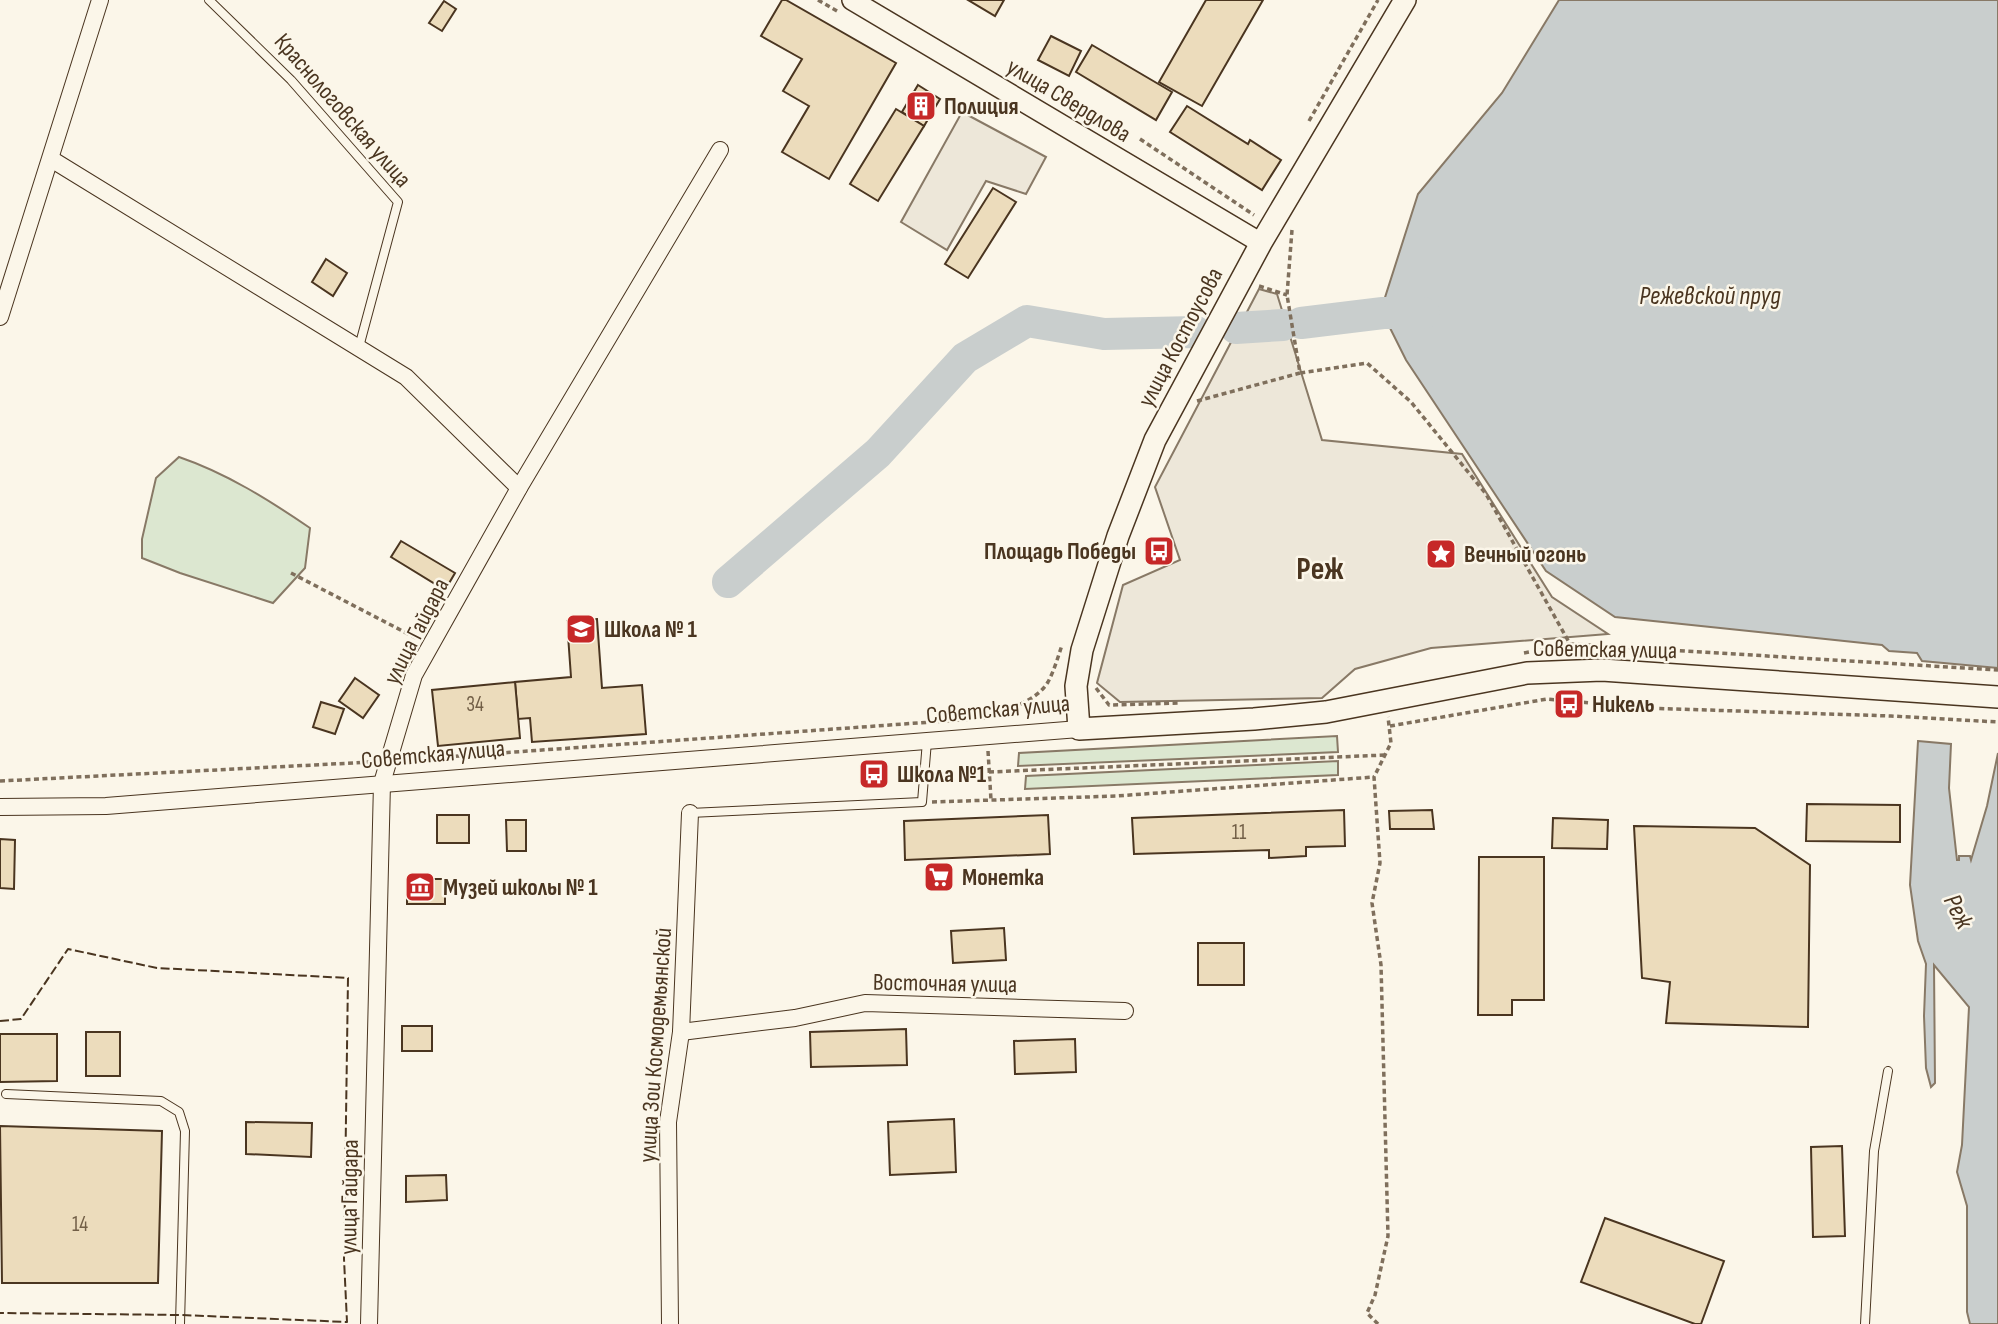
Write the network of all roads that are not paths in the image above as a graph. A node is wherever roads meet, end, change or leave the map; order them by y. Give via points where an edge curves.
1 (100, 0) edge
2 (209, 0) edge
3 (1405, 0) edge
4 (847, 7) edge
5 (720, 150) dead end
6 (51, 159) junction
7 (1261, 243) junction
8 (0, 317) edge
9 (358, 348) junction
10 (519, 488) junction
11 (1998, 697) edge
12 (1079, 729) junction
13 (927, 741) junction
14 (382, 783) junction
15 (0, 807) edge
16 (691, 813) joint
17 (1125, 1011) dead end
18 (681, 1032) junction
19 (1888, 1071) dead end
20 (6, 1094) dead end
21 (670, 1323) edge
22 (180, 1324) edge
23 (369, 1324) edge
24 (1865, 1324) edge

1 - 6 street
2 - 9 lane, Краснологовская улица via 291,80 398,202
3 - 7 main road, улица Костоусова
4 - 7 street, улица Свердлова
5 - 10 street, улица Гайдара
6 - 8 street
6 - 9 street
7 - 12 main road, улица Костоусова via 1155,440 1118,536 1082,650 1076,686
9 - 10 street via 406,377
10 - 14 street, улица Гайдара via 414,675
11 - 12 main road, Советская улица via 1602,670 1527,673 1326,712
12 - 13 street, Советская улица
13 - 14 street, Советская улица
13 - 16 lane via 922,802
14 - 15 street, Советская улица via 106,806
14 - 23 street, улица Гайдара
16 - 18 street, улица Зои Космодемьянской
17 - 18 street, Восточная улица via 865,1003 795,1018
18 - 21 street, улица Зои Космодемьянской via 668,1122
19 - 24 lane via 1874,1151
20 - 22 lane via 161,1101 179,1112 185,1131

